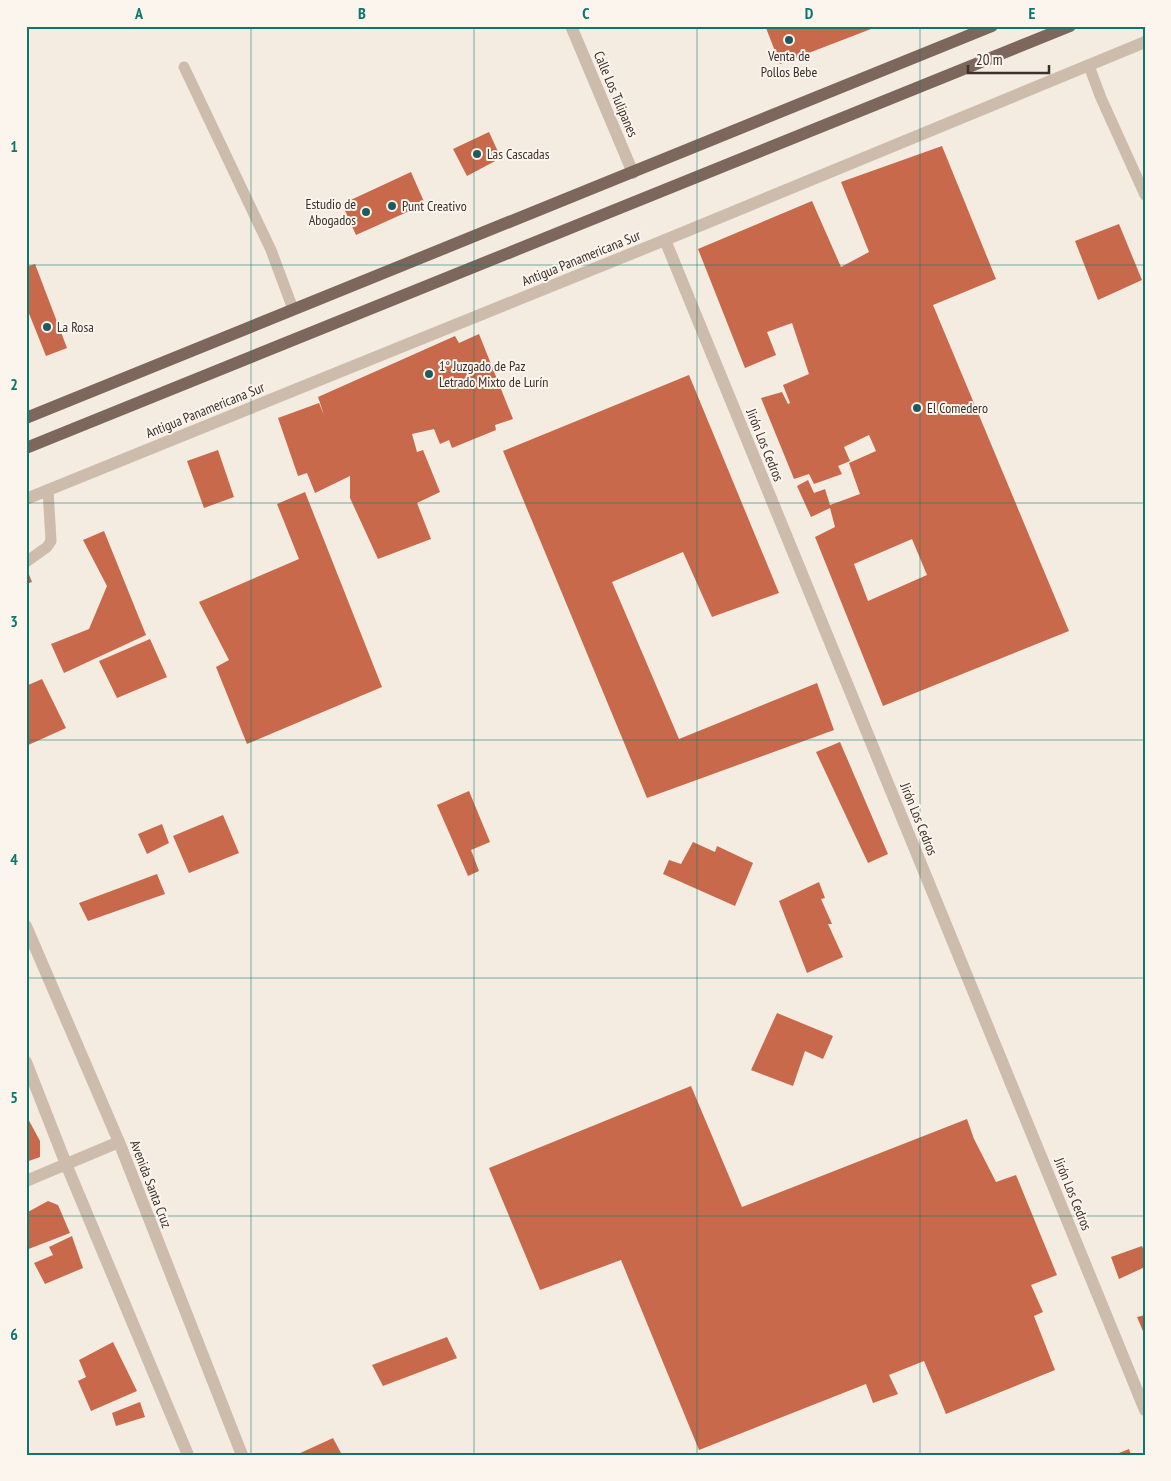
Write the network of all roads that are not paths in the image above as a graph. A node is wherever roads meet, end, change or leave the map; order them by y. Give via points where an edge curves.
1 (571, 26) edge
2 (992, 26) edge
3 (1070, 26) edge
4 (1145, 42) edge
5 (1089, 66) junction
6 (184, 67) dead end
7 (634, 173) junction
8 (1145, 195) edge
9 (665, 240) junction
10 (294, 309) junction
11 (26, 418) edge
12 (26, 448) edge
13 (48, 490) junction
14 (26, 499) edge
15 (26, 562) edge
16 (26, 926) edge
17 (26, 1062) edge
18 (118, 1142) junction
19 (66, 1164) junction
20 (26, 1181) edge
21 (1145, 1410) edge
22 (188, 1455) edge
23 (242, 1455) edge

1 - 7 street, Calle Los Tulipanes
2 - 7 main road
3 - 12 main road
4 - 5 street, Antigua Panamericana Sur
5 - 8 lane
5 - 9 street, Antigua Panamericana Sur
6 - 10 lane via 271,250
7 - 10 main road
9 - 13 street, Antigua Panamericana Sur
9 - 21 street, Jirón Los Cedros
10 - 11 main road
13 - 14 street, Antigua Panamericana Sur
13 - 15 lane via 51,541
16 - 18 street, Avenida Santa Cruz
17 - 19 street
18 - 19 street
18 - 23 street, Avenida Santa Cruz
19 - 20 street
19 - 22 street

